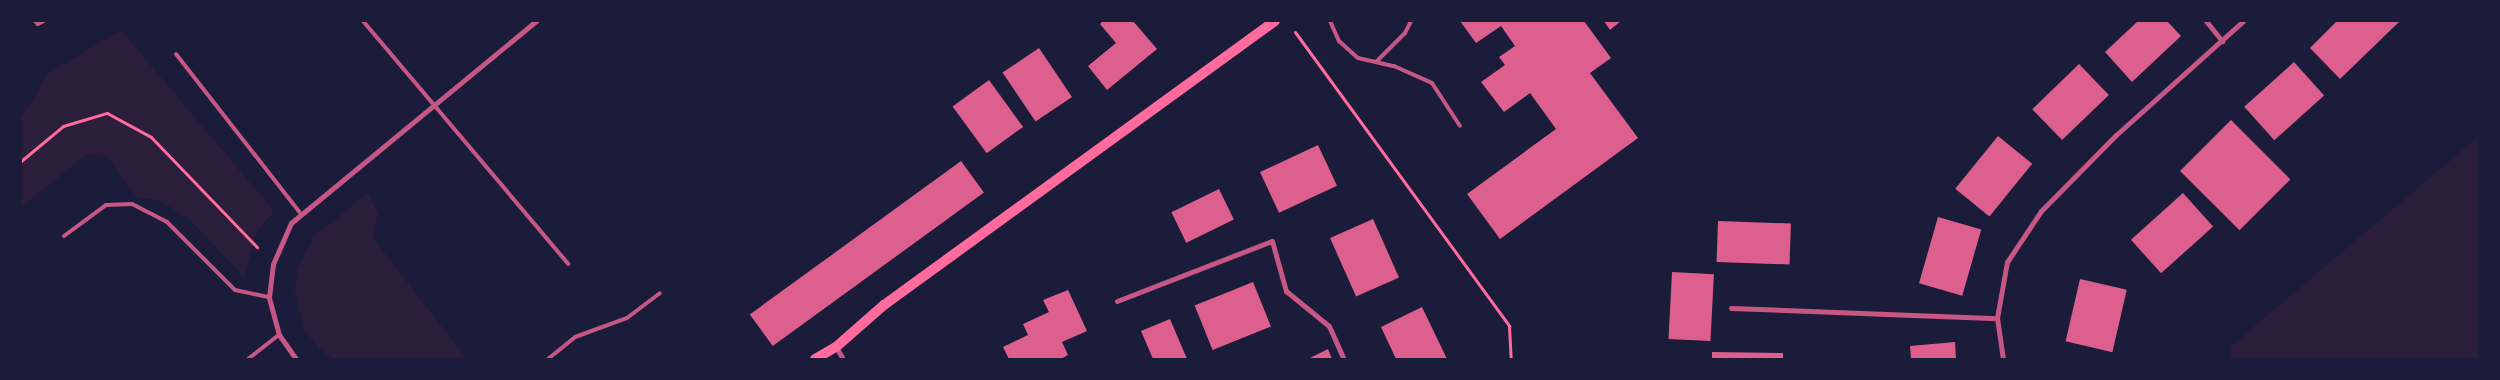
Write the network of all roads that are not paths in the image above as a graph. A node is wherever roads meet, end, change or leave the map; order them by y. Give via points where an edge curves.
1 (35, 21) edge
2 (44, 21) edge
3 (362, 21) edge
4 (536, 21) edge
5 (1275, 21) edge
6 (1330, 21) edge
7 (1411, 21) edge
8 (2206, 21) edge
9 (2243, 21) edge
10 (2222, 41) junction
11 (176, 54) dead end
12 (1376, 62) junction
13 (434, 107) junction
14 (1460, 126) dead end
15 (301, 214) junction
16 (64, 236) dead end
17 (568, 264) dead end
18 (660, 293) dead end
19 (269, 297) junction
20 (1117, 301) dead end
21 (1731, 308) dead end
22 (1997, 318) junction
23 (279, 335) junction
24 (836, 347) junction
25 (248, 359) edge
26 (296, 359) edge
27 (548, 359) edge
28 (815, 359) edge
29 (843, 359) edge
30 (1344, 359) edge
31 (2003, 359) edge

1 - 2 lane via 38,24
3 - 13 lane
4 - 13 street
5 - 24 main road via 892,299
6 - 12 lane via 1339,41 1358,58
7 - 12 lane via 1405,33
8 - 10 street
9 - 10 street
10 - 22 street via 2116,135 2041,211 2007,262
11 - 15 lane
12 - 14 lane via 1432,83
13 - 15 street
13 - 17 lane
15 - 19 street via 291,223 273,264
16 - 19 lane via 106,205 132,204 167,222 235,290
18 - 27 lane via 627,318 575,338
19 - 23 street
20 - 30 street via 1272,241 1286,291 1330,326
21 - 22 street
22 - 31 street
23 - 25 lane
23 - 26 street
24 - 28 main road
24 - 29 street

